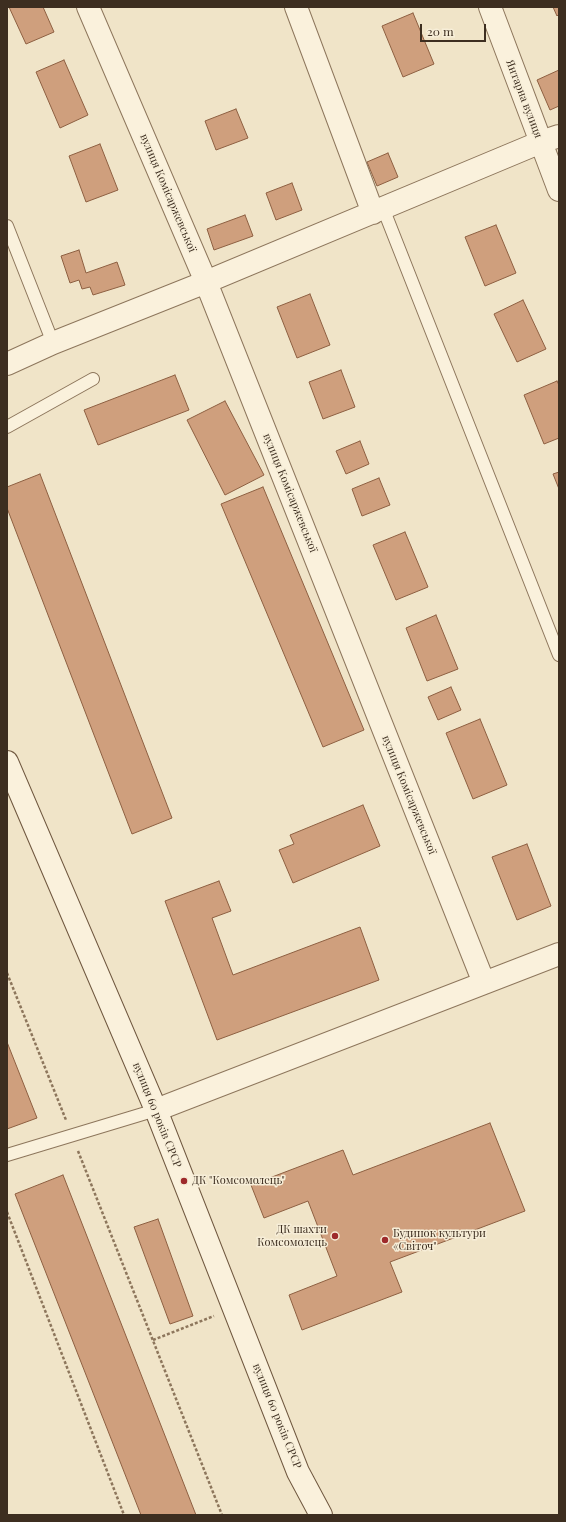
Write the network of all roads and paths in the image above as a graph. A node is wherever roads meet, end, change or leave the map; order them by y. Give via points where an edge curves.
1 (88, 7) edge
2 (296, 7) edge
3 (490, 7) edge
4 (550, 139) edge
5 (559, 190) edge
6 (378, 210) junction
7 (7, 226) edge
8 (206, 282) junction
9 (53, 343) junction
10 (7, 364) edge
11 (93, 379) dead end
12 (7, 427) edge
13 (559, 655) edge
14 (7, 762) edge
15 (559, 954) edge
16 (7, 974) edge
17 (484, 983) junction
18 (156, 1110) junction
19 (72, 1136) junction
20 (7, 1155) edge
21 (7, 1212) edge
22 (234, 1308) junction
23 (153, 1340) junction
24 (124, 1515) edge
25 (222, 1515) edge
26 (321, 1515) edge

1 - 8 street, вулиця Комісаржевської
2 - 6 street
3 - 4 street, Янтарна вулиця
4 - 5 street, Янтарна вулиця
4 - 6 street
6 - 8 street
6 - 13 lane
7 - 9 lane
8 - 9 street
8 - 17 street, вулиця Комісаржевської
9 - 10 street
11 - 12 lane
14 - 18 street, вулиця 60 років СРСР
15 - 17 street
16 - 19 path
17 - 18 street
18 - 19 lane
18 - 22 street, вулиця 60 років СРСР
19 - 20 lane
19 - 23 path
21 - 24 path
22 - 23 path
22 - 26 street, вулиця 60 років СРСР via 298,1472
23 - 25 path

